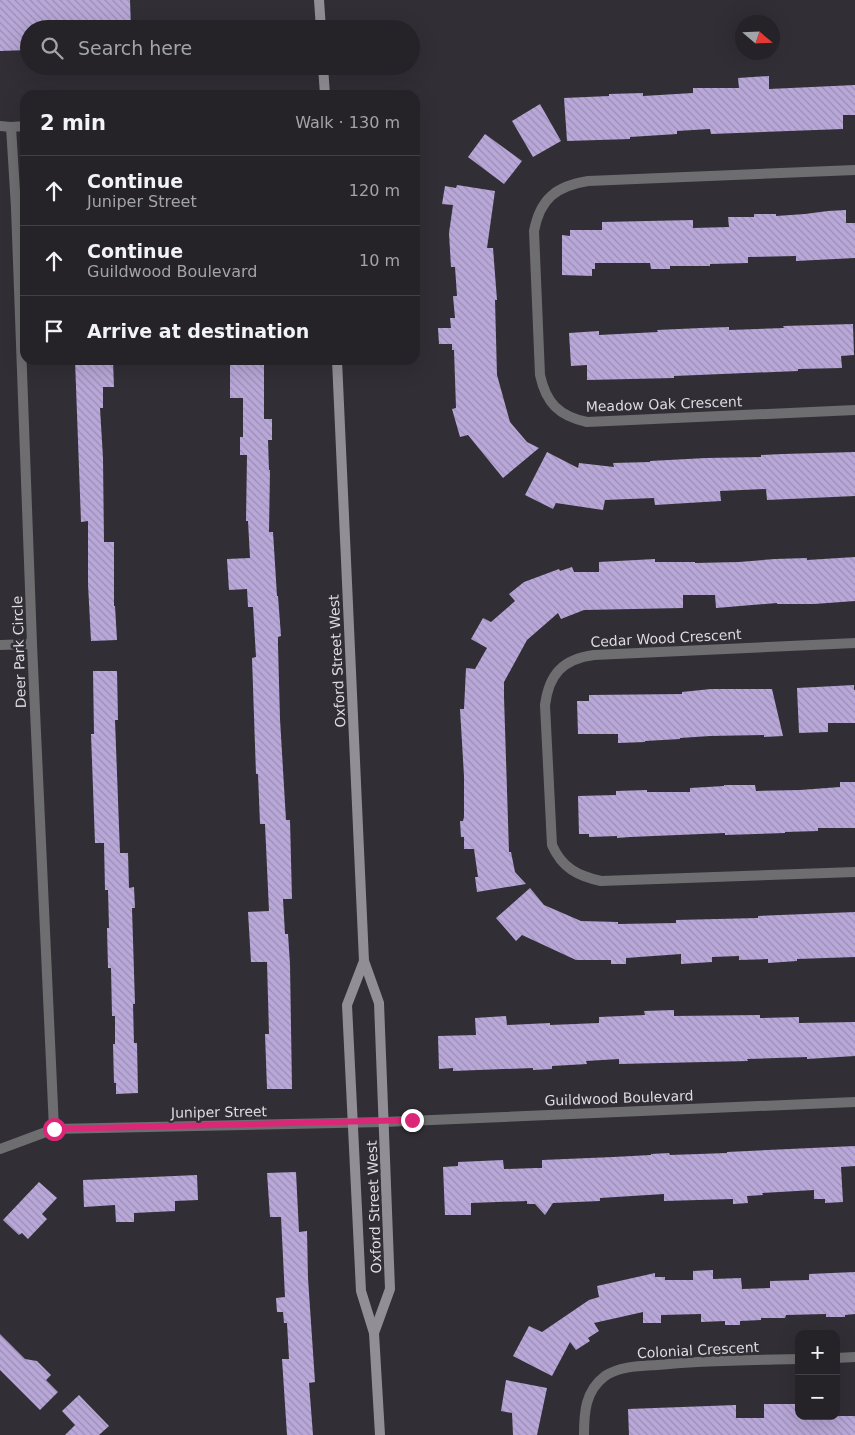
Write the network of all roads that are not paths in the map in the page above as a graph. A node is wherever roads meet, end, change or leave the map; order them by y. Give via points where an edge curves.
1 (319, 0) edge
2 (320, 20) edge
3 (324, 75) edge
4 (325, 90) edge
5 (0, 126) edge
6 (20, 126) edge
7 (11, 127) junction
8 (855, 170) edge
9 (20, 317) edge
10 (22, 365) edge
11 (337, 365) edge
12 (855, 410) edge
13 (855, 643) edge
14 (32, 644) junction
15 (0, 645) edge
16 (855, 872) edge
17 (364, 961) junction
18 (855, 1102) edge
19 (353, 1122) junction
20 (384, 1122) junction
21 (54, 1129) junction
22 (0, 1149) edge
23 (374, 1333) junction
24 (855, 1357) edge
25 (840, 1358) edge
26 (795, 1359) edge
27 (380, 1435) edge
28 (584, 1435) edge

1 - 2 main road
3 - 4 main road
5 - 7 street
6 - 7 street
7 - 9 street, Deer Park Circle
8 - 12 street, Meadow Oak Crescent via 588,181 558,190 549,197 536,219 534,231 540,375 547,396 563,414 587,422
10 - 14 street, Deer Park Circle
11 - 17 main road, Oxford Street West
13 - 16 street, Cedar Wood Crescent via 580,657 557,671 546,693 545,705 552,845 561,861 578,874 601,880
14 - 15 street
14 - 21 street, Deer Park Circle
17 - 19 main road, Oxford Street West via 347,1005
17 - 20 main road, Oxford Street West via 379,1003
18 - 20 street, Guildwood Boulevard
19 - 20 street, Juniper Street
19 - 21 street, Juniper Street
19 - 23 main road, Oxford Street West via 361,1291
20 - 23 main road, Oxford Street West via 390,1289
21 - 22 street
23 - 27 main road, Oxford Street West
24 - 25 street
26 - 28 street, Colonial Crescent via 679,1363 615,1371 604,1377 591,1393 585,1409

